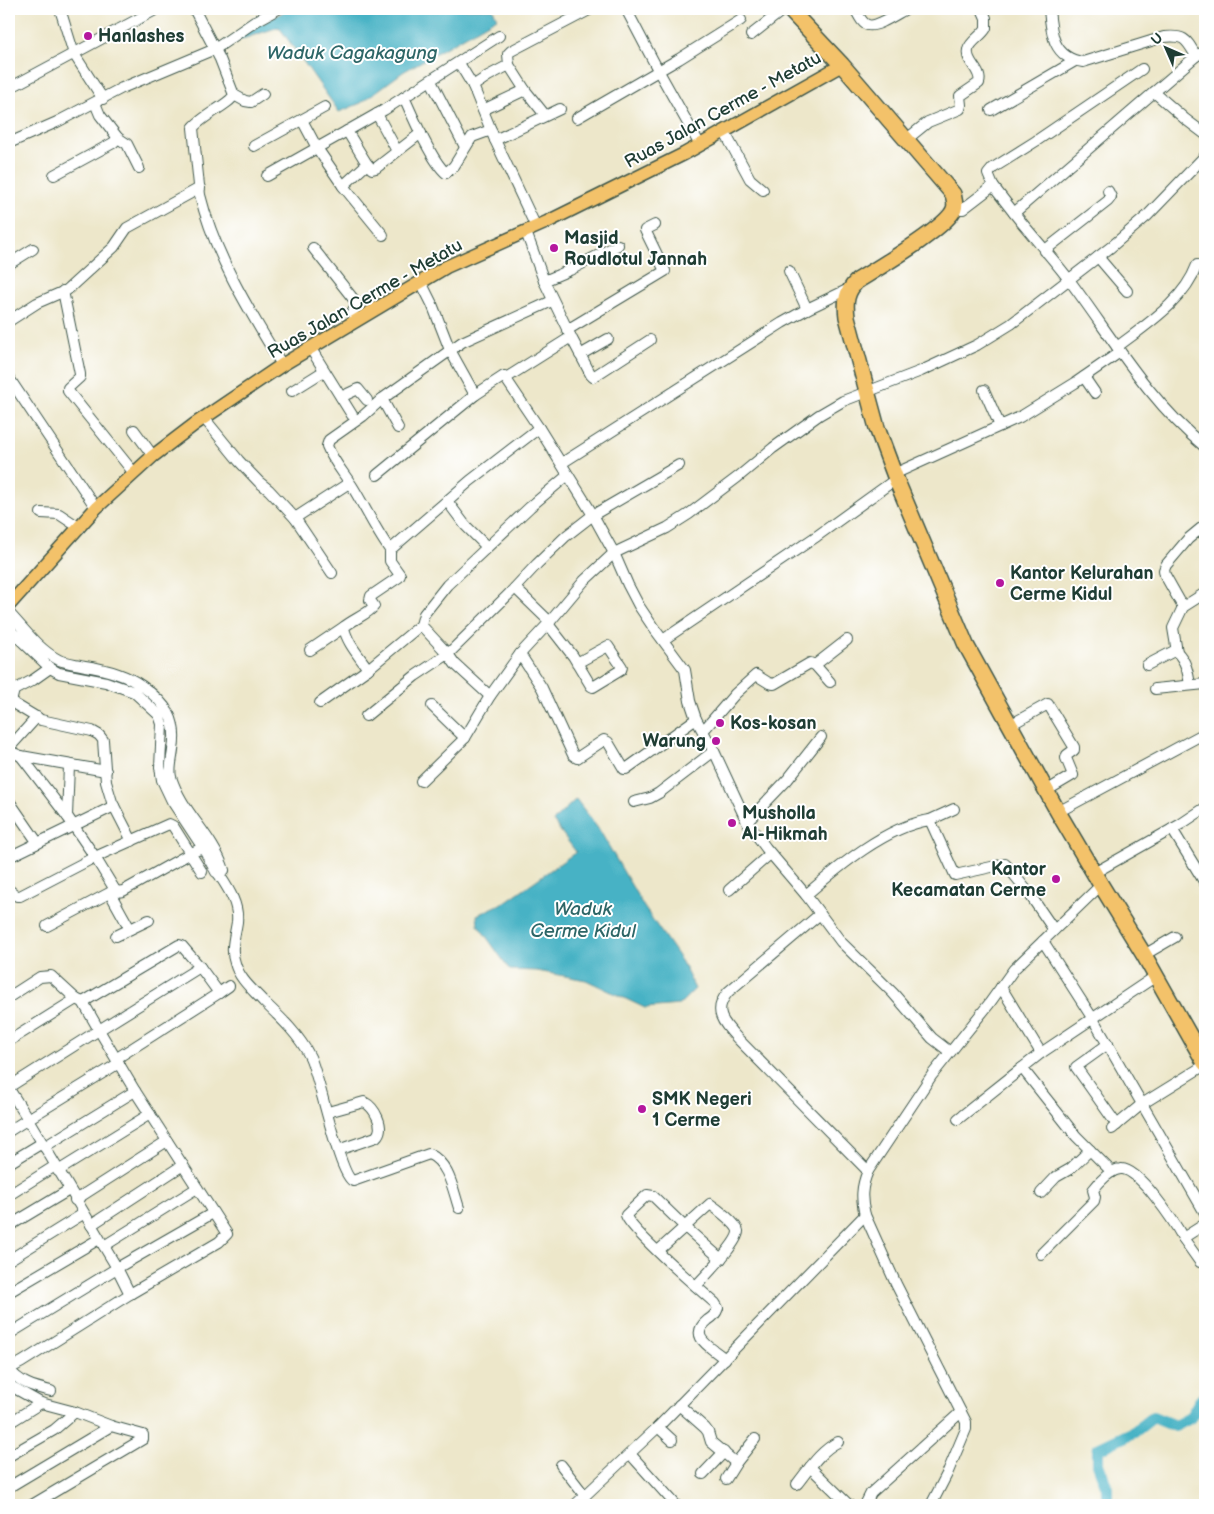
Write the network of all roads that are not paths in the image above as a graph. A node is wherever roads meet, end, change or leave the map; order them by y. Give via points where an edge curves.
1 (60, 9) edge
2 (157, 9) edge
3 (194, 9) edge
4 (278, 9) edge
5 (626, 9) edge
6 (784, 9) edge
7 (789, 9) edge
8 (855, 9) edge
9 (906, 9) edge
10 (982, 9) edge
11 (1049, 9) edge
12 (585, 10) edge
13 (741, 20) dead end
14 (499, 36) dead end
15 (751, 36) dead end
16 (215, 49) junction
17 (1201, 53) edge
18 (74, 54) junction
19 (1075, 61) junction
20 (459, 63) junction
21 (509, 65) junction
22 (842, 65) junction
23 (1142, 69) dead end
24 (658, 70) junction
25 (431, 81) junction
26 (17, 84) dead end
27 (473, 86) junction
28 (525, 90) junction
29 (1154, 92) junction
30 (263, 94) dead end
31 (234, 95) junction
32 (404, 97) junction
33 (99, 101) junction
34 (325, 107) dead end
35 (560, 109) dead end
36 (483, 110) junction
37 (992, 110) dead end
38 (377, 114) junction
39 (545, 115) junction
40 (577, 118) dead end
41 (302, 120) junction
42 (491, 130) junction
43 (347, 131) junction
44 (724, 132) junction
45 (421, 133) junction
46 (1205, 134) edge
47 (118, 138) junction
48 (907, 139) junction
49 (495, 140) junction
50 (9, 143) edge
51 (700, 145) junction
52 (254, 146) dead end
53 (465, 147) junction
54 (317, 148) junction
55 (396, 151) junction
56 (1205, 156) edge
57 (367, 164) junction
58 (139, 168) dead end
59 (54, 175) dead end
60 (267, 176) dead end
61 (343, 186) junction
62 (992, 186) junction
63 (200, 188) junction
64 (763, 190) dead end
65 (1108, 191) dead end
66 (954, 209) junction
67 (1014, 212) junction
68 (654, 225) dead end
69 (531, 230) junction
70 (383, 235) dead end
71 (618, 245) dead end
72 (313, 248) dead end
73 (33, 249) dead end
74 (1044, 251) junction
75 (1098, 257) junction
76 (9, 264) edge
77 (1197, 265) dead end
78 (789, 271) dead end
79 (1069, 279) junction
80 (544, 281) junction
81 (421, 282) junction
82 (849, 289) junction
83 (1126, 291) dead end
84 (64, 292) junction
85 (552, 301) junction
86 (807, 309) junction
87 (9, 321) edge
88 (356, 321) junction
89 (569, 334) junction
90 (608, 339) dead end
91 (650, 340) dead end
92 (311, 349) junction
93 (1119, 349) junction
94 (450, 350) junction
95 (580, 355) junction
96 (282, 366) junction
97 (324, 370) junction
98 (1084, 377) junction
99 (9, 378) edge
100 (506, 378) junction
101 (984, 390) dead end
102 (292, 391) dead end
103 (866, 392) junction
104 (1095, 393) dead end
105 (475, 396) junction
106 (341, 397) junction
107 (382, 399) junction
108 (367, 400) dead end
109 (352, 415) dead end
110 (204, 418) junction
111 (1000, 426) junction
112 (398, 428) dead end
113 (539, 428) junction
114 (134, 430) dead end
115 (1205, 447) edge
116 (153, 456) junction
117 (562, 463) junction
118 (679, 465) dead end
119 (134, 473) junction
120 (377, 475) dead end
121 (568, 475) junction
122 (895, 476) junction
123 (349, 483) junction
124 (447, 501) junction
125 (96, 508) junction
126 (42, 513) dead end
127 (593, 515) junction
128 (294, 518) junction
129 (1205, 524) edge
130 (80, 528) junction
131 (487, 547) junction
132 (390, 550) junction
133 (614, 553) junction
134 (332, 574) dead end
135 (515, 588) junction
136 (1205, 593) edge
137 (9, 605) edge
138 (1183, 607) junction
139 (9, 613) edge
140 (549, 623) junction
141 (421, 625) junction
142 (344, 627) junction
143 (9, 629) edge
144 (663, 640) junction
145 (847, 640) dead end
146 (310, 650) dead end
147 (1177, 652) junction
148 (448, 654) junction
149 (520, 654) junction
150 (577, 663) junction
151 (1147, 665) dead end
152 (816, 666) junction
153 (93, 667) junction
154 (50, 668) junction
155 (368, 669) junction
156 (109, 671) junction
157 (90, 679) junction
158 (106, 682) junction
159 (830, 682) dead end
160 (1205, 684) edge
161 (1190, 685) junction
162 (1155, 689) dead end
163 (490, 696) junction
164 (10, 702) edge
165 (320, 703) dead end
166 (432, 706) dead end
167 (165, 714) junction
168 (366, 716) dead end
169 (37, 717) junction
170 (696, 719) junction
171 (1010, 725) junction
172 (703, 731) junction
173 (1205, 733) edge
174 (464, 738) junction
175 (821, 738) dead end
176 (9, 750) edge
177 (714, 751) junction
178 (21, 756) junction
179 (69, 766) junction
180 (106, 771) junction
181 (421, 781) dead end
182 (1046, 791) junction
183 (9, 802) edge
184 (634, 802) dead end
185 (114, 806) junction
186 (1205, 808) edge
187 (954, 809) dead end
188 (1058, 812) junction
189 (67, 816) junction
190 (930, 820) junction
191 (747, 822) junction
192 (73, 826) junction
193 (1172, 829) junction
194 (132, 841) junction
195 (38, 843) junction
196 (207, 846) junction
197 (191, 854) junction
198 (770, 854) junction
199 (9, 857) edge
200 (95, 857) junction
201 (202, 872) dead end
202 (1097, 879) junction
203 (1205, 884) edge
204 (9, 890) edge
205 (729, 890) dead end
206 (112, 891) junction
207 (806, 895) junction
208 (820, 914) junction
209 (149, 920) dead end
210 (47, 926) dead end
211 (130, 929) junction
212 (1054, 930) junction
213 (116, 936) dead end
214 (1175, 938) dead end
215 (1043, 941) junction
216 (1144, 955) junction
217 (200, 967) junction
218 (1156, 976) junction
219 (229, 986) dead end
220 (1001, 987) junction
221 (218, 993) junction
222 (9, 997) edge
223 (79, 1001) junction
224 (1093, 1019) junction
225 (99, 1030) junction
226 (9, 1041) edge
227 (1108, 1044) junction
228 (950, 1052) junction
229 (1041, 1053) junction
230 (118, 1061) junction
231 (1205, 1064) edge
232 (1022, 1068) junction
233 (9, 1088) edge
234 (135, 1091) junction
235 (1142, 1104) junction
236 (328, 1112) junction
237 (150, 1114) junction
238 (28, 1119) junction
239 (958, 1119) dead end
240 (9, 1131) edge
241 (167, 1141) junction
242 (43, 1145) junction
243 (338, 1150) junction
244 (1090, 1150) junction
245 (9, 1163) edge
246 (183, 1165) junction
247 (57, 1169) junction
248 (868, 1171) junction
249 (1112, 1172) junction
250 (197, 1188) junction
251 (1041, 1193) dead end
252 (9, 1194) edge
253 (72, 1195) junction
254 (459, 1208) dead end
255 (213, 1213) junction
256 (1205, 1213) edge
257 (84, 1214) junction
258 (865, 1215) junction
259 (1205, 1224) edge
260 (91, 1225) junction
261 (9, 1226) edge
262 (685, 1227) junction
263 (1183, 1238) junction
264 (102, 1243) junction
265 (658, 1251) junction
266 (1041, 1254) dead end
267 (721, 1259) junction
268 (9, 1260) edge
269 (1200, 1262) dead end
270 (117, 1268) junction
271 (696, 1286) junction
272 (9, 1292) edge
273 (130, 1294) junction
274 (9, 1334) edge
275 (725, 1359) junction
276 (9, 1369) edge
277 (9, 1385) edge
278 (51, 1390) dead end
279 (40, 1402) junction
280 (680, 1405) junction
281 (75, 1412) junction
282 (961, 1412) junction
283 (9, 1423) edge
284 (111, 1426) junction
285 (658, 1427) junction
286 (755, 1439) dead end
287 (672, 1440) dead end
288 (838, 1442) dead end
289 (724, 1452) junction
290 (631, 1454) junction
291 (9, 1456) edge
292 (736, 1463) junction
293 (561, 1465) dead end
294 (810, 1468) junction
295 (703, 1474) dead end
296 (726, 1479) dead end
297 (797, 1484) dead end
298 (9, 1487) edge
299 (585, 1496) junction
300 (32, 1505) edge
301 (575, 1505) edge
302 (676, 1505) edge
303 (849, 1505) edge
304 (866, 1505) edge
305 (931, 1505) edge

1 - 18 street
2 - 18 street
3 - 16 street
4 - 16 street
5 - 24 street
6 - 15 street
7 - 22 highway
8 - 9 street via 870,26
10 - 48 street via 986,28 967,51 980,77 979,83 960,96 960,109 928,122
11 - 19 street via 1052,40 1057,48
12 - 21 street via 511,51 508,54
13 - 24 street
14 - 20 street
16 - 31 street
16 - 33 street
17 - 19 street via 1177,36 1082,62
17 - 29 street
18 - 26 street
18 - 33 street
19 - 37 street
20 - 25 street
20 - 27 street
21 - 27 street
21 - 28 street
22 - 44 main road, Ruas Jalan Cerme - Metatu
22 - 48 highway
23 - 62 street via 989,171 987,177
24 - 40 street
24 - 51 street
25 - 32 street
25 - 53 street
27 - 36 street
28 - 36 street
28 - 39 street
29 - 46 street
29 - 67 street
30 - 31 street via 251,102
31 - 63 street via 232,100 206,115 194,128
32 - 38 street
32 - 45 street
33 - 47 street via 100,115
33 - 50 street
34 - 41 street
35 - 39 street
36 - 42 street
38 - 43 street
38 - 55 street
39 - 49 street
41 - 52 street
41 - 54 street
42 - 49 street
42 - 53 street via 475,134
43 - 54 street
43 - 57 street
44 - 51 main road, Ruas Jalan Cerme - Metatu
44 - 64 street via 750,179
45 - 53 street via 446,173
45 - 55 street
47 - 58 street via 127,144
47 - 59 street
48 - 66 highway via 952,194
49 - 69 street
51 - 69 main road, Ruas Jalan Cerme - Metatu
54 - 60 street
54 - 61 street
55 - 57 street via 376,168 372,169
56 - 75 street via 1147,216
57 - 61 street
61 - 70 street
62 - 66 street via 963,209
62 - 67 street
63 - 84 street via 127,228 114,247
63 - 96 street via 206,214 231,275
65 - 74 street via 1111,197 1108,201
66 - 82 highway via 936,229
67 - 74 street
68 - 89 street via 645,230 665,271
69 - 80 street
69 - 81 main road, Ruas Jalan Cerme - Metatu via 446,267
71 - 80 street
72 - 88 street via 355,301 352,312
73 - 76 street
74 - 79 street
75 - 79 street
75 - 83 street
77 - 93 street via 1187,287
78 - 86 street
79 - 93 street
79 - 103 street via 978,346
80 - 85 street
81 - 88 main road, Ruas Jalan Cerme - Metatu
81 - 94 street
82 - 86 street
82 - 103 highway via 847,317
84 - 87 street via 37,303
84 - 119 street via 80,374 68,392
85 - 89 street
85 - 94 street
86 - 117 street
88 - 92 main road, Ruas Jalan Cerme - Metatu
89 - 95 street
89 - 100 street
90 - 95 street
91 - 95 street via 593,377
92 - 96 main road, Ruas Jalan Cerme - Metatu
92 - 97 street
93 - 98 street
93 - 115 street via 1146,386 1186,431
94 - 105 street
94 - 107 street
96 - 110 main road, Ruas Jalan Cerme - Metatu
97 - 102 street
97 - 106 street
98 - 104 street
98 - 111 street via 1041,405
99 - 125 street
100 - 105 street via 504,376
100 - 113 street
101 - 111 street
103 - 122 highway
103 - 133 street via 844,401 807,424 667,528
105 - 120 street
106 - 108 street via 358,389
106 - 109 street
107 - 112 street
107 - 123 street via 330,440 327,446
110 - 116 main road, Ruas Jalan Cerme - Metatu
110 - 128 street via 239,461
111 - 122 street
113 - 117 street
113 - 124 street
114 - 116 street
116 - 119 main road, Ruas Jalan Cerme - Metatu
117 - 121 street
118 - 127 street
119 - 125 main road, Ruas Jalan Cerme - Metatu
121 - 127 street
121 - 131 street
122 - 144 street via 817,536
122 - 171 highway via 966,645
123 - 128 street
123 - 132 street
124 - 131 street
124 - 132 street
125 - 130 main road, Ruas Jalan Cerme - Metatu
126 - 130 street via 59,514
127 - 133 street
127 - 135 street
128 - 134 street
129 - 138 street via 1188,538 1164,570
130 - 137 main road, Ruas Jalan Cerme - Metatu
131 - 141 street via 447,585 424,614
132 - 142 street via 390,561 400,575 371,596 372,609
133 - 140 street via 584,581
133 - 144 street via 632,592
135 - 140 street
135 - 148 street
136 - 138 street
138 - 147 street via 1173,628
139 - 153 street via 46,651 60,660
140 - 149 street
140 - 150 street
141 - 148 street
141 - 155 street
142 - 146 street
142 - 155 street
143 - 154 street
144 - 170 street via 685,670
145 - 152 street
147 - 151 street
147 - 161 street via 1188,671
148 - 163 street
148 - 168 street
149 - 163 street
149 - 170 street via 539,682 577,758 604,740 626,769
150 - 150 street via 593,687 622,667 608,646
152 - 159 street
152 - 172 street via 810,663 774,684 755,676
153 - 156 street
153 - 157 street
154 - 157 street
154 - 164 street via 14,690
155 - 165 street
156 - 158 street
156 - 167 street via 142,686 158,699
157 - 158 street
158 - 167 street via 134,692
160 - 161 street
161 - 162 street
163 - 174 street
164 - 169 street
166 - 174 street
167 - 196 street via 160,767 162,780 172,801
169 - 176 street
169 - 180 street via 99,735 104,744
170 - 172 street
171 - 182 highway
171 - 182 street via 1048,704 1074,748 1066,756 1073,775
172 - 177 street
173 - 188 street
174 - 181 street
175 - 191 street
176 - 178 street
177 - 184 street via 659,793
177 - 191 street
178 - 179 street
178 - 189 street
179 - 180 street
179 - 189 street
180 - 185 street
182 - 188 highway
183 - 195 street
185 - 192 street
185 - 194 street
186 - 193 street
187 - 190 street
188 - 202 highway
189 - 192 street
190 - 207 street via 881,839 839,866
190 - 212 street via 955,875 1005,864
191 - 198 street
192 - 195 street
192 - 200 street
193 - 202 street
193 - 203 street
194 - 197 street via 169,824
194 - 200 street
195 - 199 street
196 - 197 street
196 - 236 street via 235,906 237,920 232,950 236,966 250,988 301,1041 310,1057
197 - 201 street
197 - 206 street via 123,891
198 - 205 street
198 - 207 street
200 - 204 street via 20,896
200 - 206 street
202 - 212 street
202 - 216 highway
206 - 210 street
206 - 211 street
207 - 208 street
208 - 228 street via 841,942 932,1038
208 - 248 street via 728,992 720,1004 721,1017 738,1039
209 - 211 street
211 - 213 street
212 - 215 street
214 - 216 street
215 - 220 street via 1014,969
215 - 224 street
216 - 218 highway
217 - 221 street
217 - 223 street via 179,944
217 - 225 street
218 - 224 street
218 - 231 highway
219 - 221 street
220 - 228 street
220 - 229 street
221 - 230 street
222 - 223 street via 40,977 51,976
223 - 225 street
223 - 226 street
224 - 227 street
224 - 229 street
225 - 230 street
225 - 233 street
227 - 235 street
227 - 235 street via 1076,1067 1115,1127
228 - 248 street
229 - 232 street
230 - 234 street
230 - 238 street
231 - 235 street
232 - 239 street
232 - 244 street
233 - 238 street
234 - 237 street
234 - 242 street
235 - 256 street
236 - 243 street
236 - 243 street via 364,1102 370,1105 381,1127 376,1136
237 - 241 street
237 - 247 street
238 - 240 street
238 - 242 street
241 - 246 street
241 - 253 street
242 - 245 street
242 - 247 street
243 - 254 street via 347,1176 353,1181 429,1154 445,1170
244 - 249 street
244 - 251 street
246 - 250 street
246 - 260 street
247 - 252 street
247 - 253 street
248 - 258 street via 862,1186
249 - 263 street via 1128,1170 1142,1181
249 - 266 street via 1093,1190 1094,1201
250 - 255 street
250 - 264 street
253 - 257 street
253 - 261 street
255 - 270 street
255 - 273 street via 227,1234 225,1238
257 - 260 street
257 - 268 street
258 - 275 street
258 - 282 street
259 - 263 street
260 - 264 street
262 - 265 street
262 - 265 street via 653,1196 647,1195 636,1204 626,1218
262 - 267 street
262 - 267 street via 710,1204 713,1205 738,1230
263 - 269 street
264 - 270 street
264 - 272 street
265 - 271 street
267 - 271 street
270 - 273 street
270 - 274 street
271 - 275 street via 718,1308 701,1326 700,1338
273 - 276 street
275 - 280 street
276 - 278 street via 24,1382
277 - 279 street
279 - 281 street
279 - 283 street
280 - 285 street
280 - 289 street via 705,1428 711,1442
281 - 284 street
281 - 291 street via 54,1430
282 - 304 street via 871,1493
282 - 305 street via 966,1429
284 - 298 street
284 - 300 street via 142,1435 143,1439
285 - 287 street
285 - 290 street
286 - 292 street
288 - 294 street
289 - 292 street
289 - 295 street
290 - 299 street
290 - 302 street
292 - 296 street
293 - 299 street
294 - 297 street
294 - 303 street
299 - 301 street

